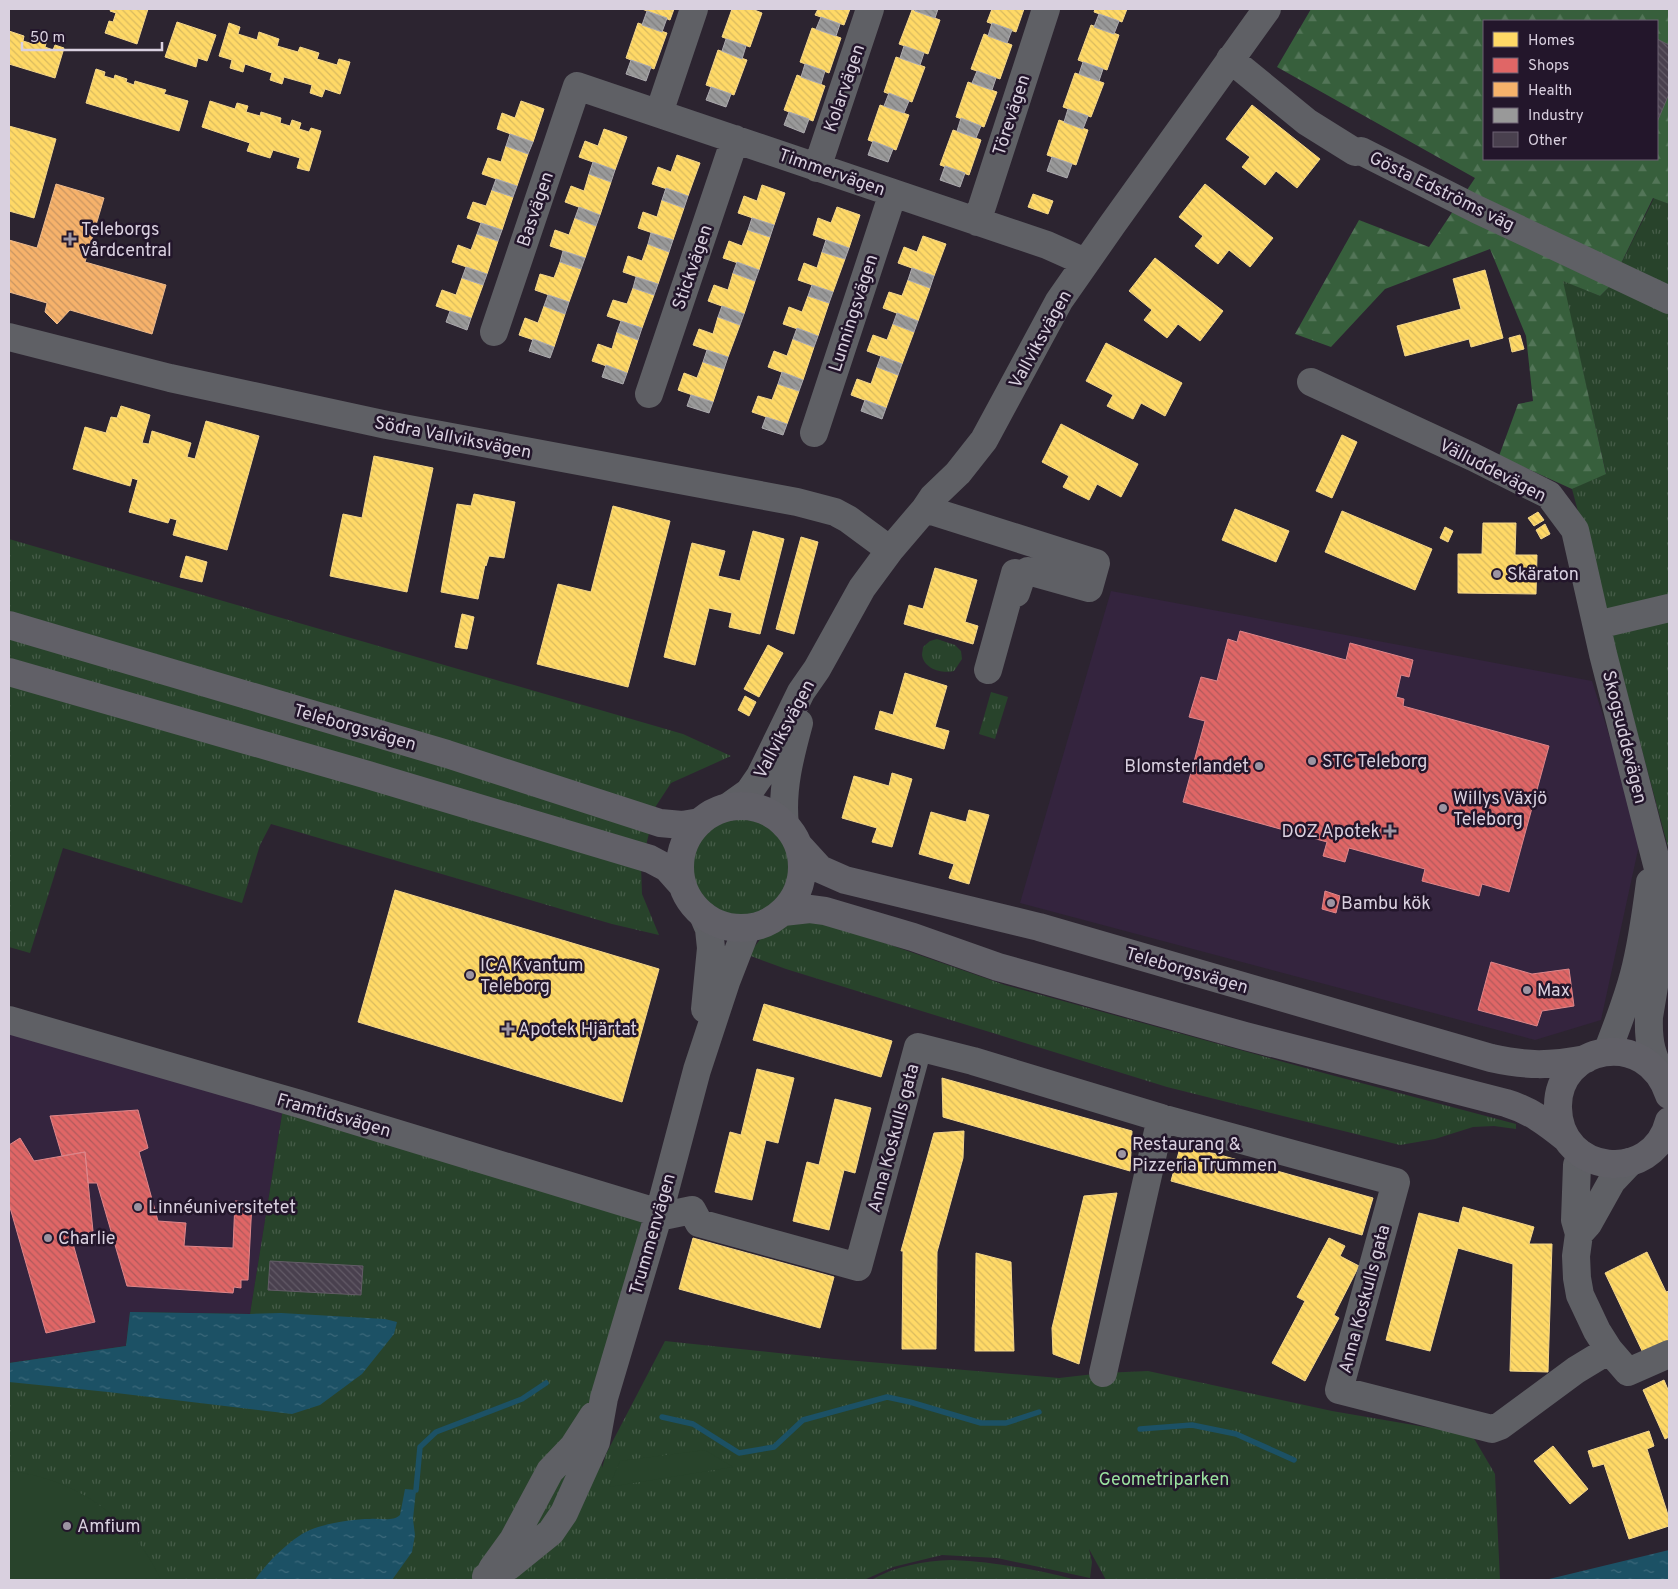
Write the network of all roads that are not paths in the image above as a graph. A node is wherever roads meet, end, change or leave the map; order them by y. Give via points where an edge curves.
1 (694, 9) edge
2 (870, 9) edge
3 (1046, 9) edge
4 (1267, 9) edge
5 (1230, 59) junction
6 (577, 86) joint
7 (659, 113) junction
8 (735, 139) junction
9 (817, 168) junction
10 (893, 193) junction
11 (977, 222) junction
12 (1085, 262) junction
13 (1669, 300) edge
14 (494, 332) dead end
15 (9, 337) edge
16 (1311, 382) dead end
17 (650, 394) dead end
18 (814, 434) dead end
19 (925, 509) junction
20 (1024, 541) junction
21 (890, 550) junction
22 (1016, 592) dead end
23 (1669, 608) edge
24 (9, 625) edge
25 (1597, 625) junction
26 (817, 669) junction
27 (988, 670) dead end
28 (9, 672) edge
29 (728, 808) junction
30 (700, 822) junction
31 (792, 835) junction
32 (1652, 848) junction
33 (683, 886) junction
34 (783, 912) junction
35 (703, 914) junction
36 (747, 928) junction
37 (9, 1020) edge
38 (1597, 1055) junction
39 (697, 1070) junction
40 (1667, 1087) edge
41 (1161, 1118) junction
42 (1669, 1121) edge
43 (1574, 1147) junction
44 (1669, 1151) edge
45 (1635, 1160) junction
46 (659, 1213) junction
47 (1579, 1234) junction
48 (1609, 1350) junction
49 (1669, 1354) edge
50 (1102, 1373) dead end
51 (484, 1579) edge

1 - 7 street
2 - 9 street, Kolarvägen
3 - 11 street, Törevägen
4 - 5 street, Vallviksvägen
5 - 12 street, Vallviksvägen
5 - 13 street, Gösta Edströms väg via 1307,122 1355,152 1361,151
6 - 7 street, Timmervägen
6 - 14 street, Basvägen
7 - 8 street, Timmervägen
8 - 9 street, Timmervägen
8 - 17 street, Stickvägen
9 - 10 street, Timmervägen
10 - 11 street, Timmervägen
10 - 18 street, Lunningsvägen
11 - 12 street, Timmervägen via 1047,245
12 - 19 street, Vallviksvägen via 1059,301 984,440
15 - 21 street, Södra Vallviksvägen via 170,378 387,425 797,502 835,512
16 - 25 street, Välluddevägen via 1549,495 1575,530
19 - 20 street
19 - 21 street, Vallviksvägen
20 - 22 street via 1096,563 1090,588 1028,571 1022,574
20 - 27 street
21 - 26 street, Vallviksvägen via 862,588
23 - 25 street
24 - 30 main road, Teleborgsvägen via 448,754 660,823 682,825
25 - 32 street, Skogsuddevägen
26 - 29 street, Vallviksvägen via 800,692 754,785
26 - 31 street, Vallviksvägen via 791,754 785,786 783,809
28 - 33 main road via 650,859 666,868
29 - 30 main road
29 - 31 main road via 749,806 759,809 773,815
30 - 33 main road via 682,852
31 - 34 main road via 802,863 801,882
31 - 38 main road, Teleborgsvägen via 820,869 845,880 1039,927 1491,1058 1543,1065
32 - 38 street, Skogsuddevägen via 1646,916 1634,973 1621,1018
32 - 40 street, Skogsuddevägen via 1664,892 1665,914 1648,1032 1651,1052
33 - 35 main road via 691,902
34 - 36 main road via 766,923
34 - 43 main road via 825,911 998,967 1226,1031 1520,1107 1543,1119
35 - 36 main road via 723,926
35 - 39 street, Trummenvägen via 711,948
36 - 39 street, Trummenvägen
37 - 46 street, Framtidsvägen
38 - 40 main road, Teleborgsvägen via 1616,1051 1634,1055 1650,1064
38 - 43 main road via 1576,1066 1559,1095 1561,1129
39 - 46 street, Trummenvägen
41 - 46 street, Anna Koskulls gata via 918,1047 858,1267 699,1223 692,1210 668,1215
41 - 48 street, Anna Koskulls gata via 1396,1182 1339,1390 1492,1429
41 - 50 street
42 - 45 main road via 1655,1147
43 - 45 main road via 1590,1160 1610,1165
43 - 47 street via 1577,1165 1575,1220
44 - 45 main road
45 - 47 street via 1612,1182
46 - 51 street, Trummenvägen via 604,1398 574,1447 550,1471 513,1540
47 - 48 street via 1576,1256 1580,1296
48 - 49 street via 1628,1372

